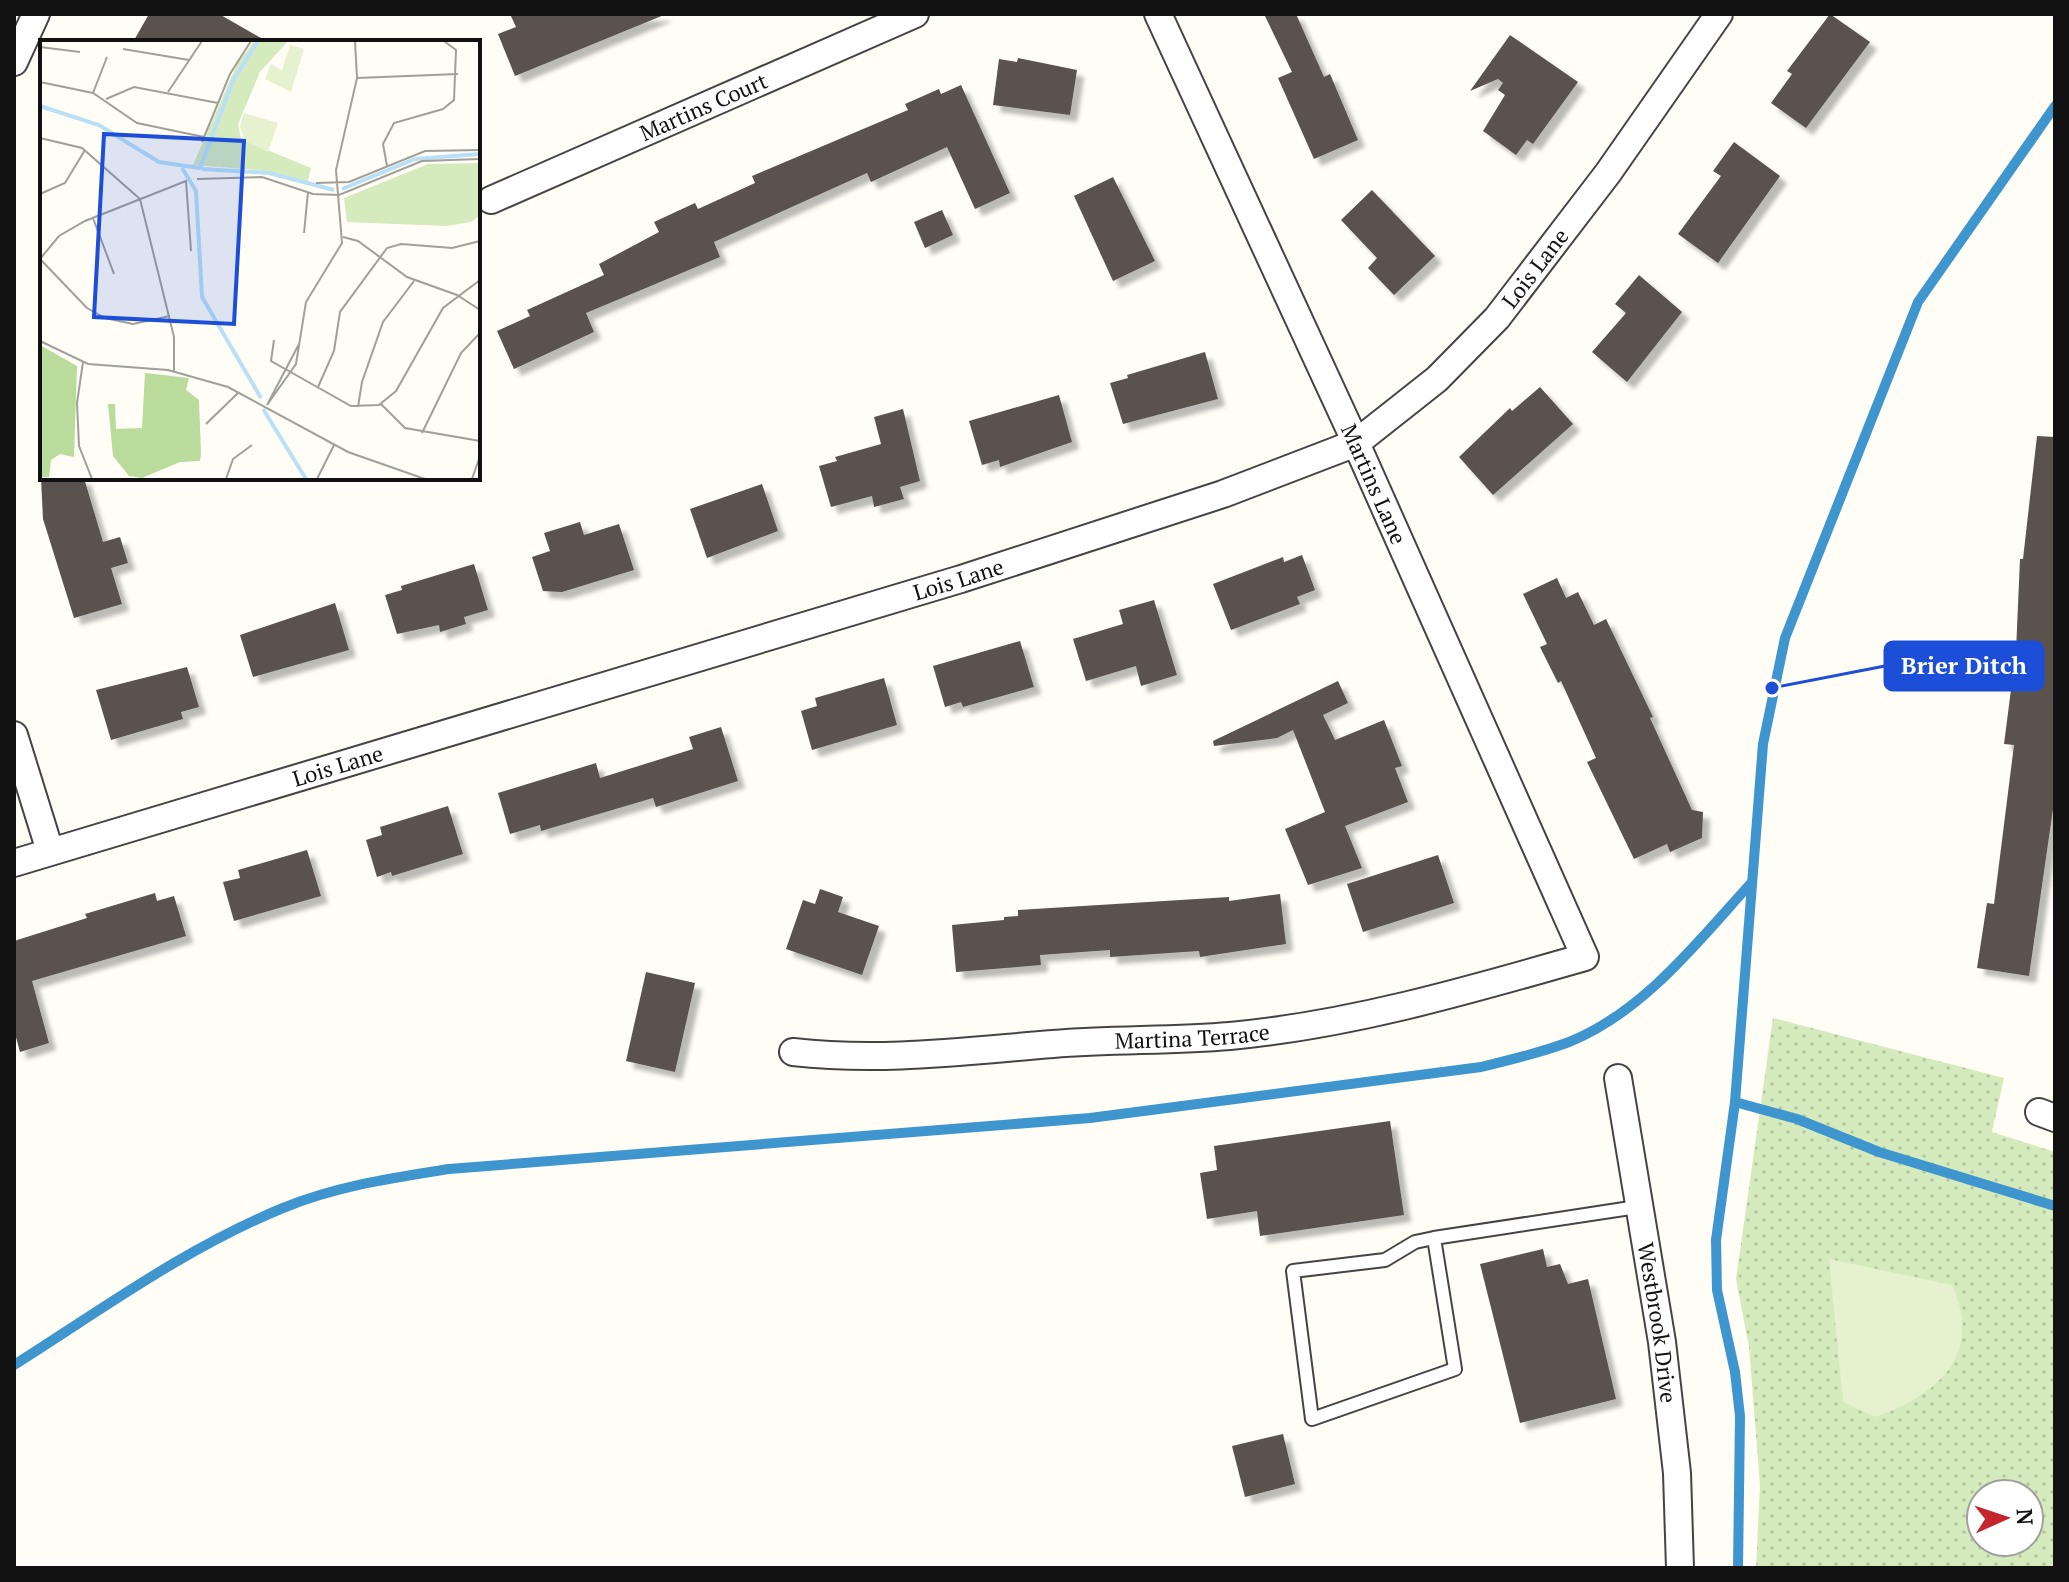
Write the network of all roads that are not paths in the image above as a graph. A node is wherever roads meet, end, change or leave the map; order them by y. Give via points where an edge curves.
1 (36, 14) edge
2 (915, 14) edge
3 (1158, 14) edge
4 (1719, 14) edge
5 (14, 62) edge
6 (491, 200) dead end
7 (1356, 443) junction
8 (14, 735) edge
9 (50, 851) junction
10 (14, 863) edge
11 (1585, 957) joint
12 (793, 1052) dead end
13 (1618, 1078) dead end
14 (1637, 1207) junction
15 (1434, 1238) junction
16 (1680, 1568) edge

1 - 5 street
2 - 6 street, Martins Court
3 - 7 street, Martins Lane
4 - 7 street, Lois Lane via 1608,173 1497,318 1437,379
7 - 9 street, Lois Lane via 1223,494 946,584
7 - 11 street, Martins Lane
8 - 9 street
9 - 10 street, Lois Lane
11 - 12 street, Martina Terrace via 1372,1013 1231,1036 909,1058
13 - 14 street, Westbrook Drive
14 - 15 lane
14 - 16 street, Westbrook Drive via 1662,1342 1677,1473
15 - 15 lane via 1415,1242 1385,1260 1293,1271 1312,1419 1455,1369

